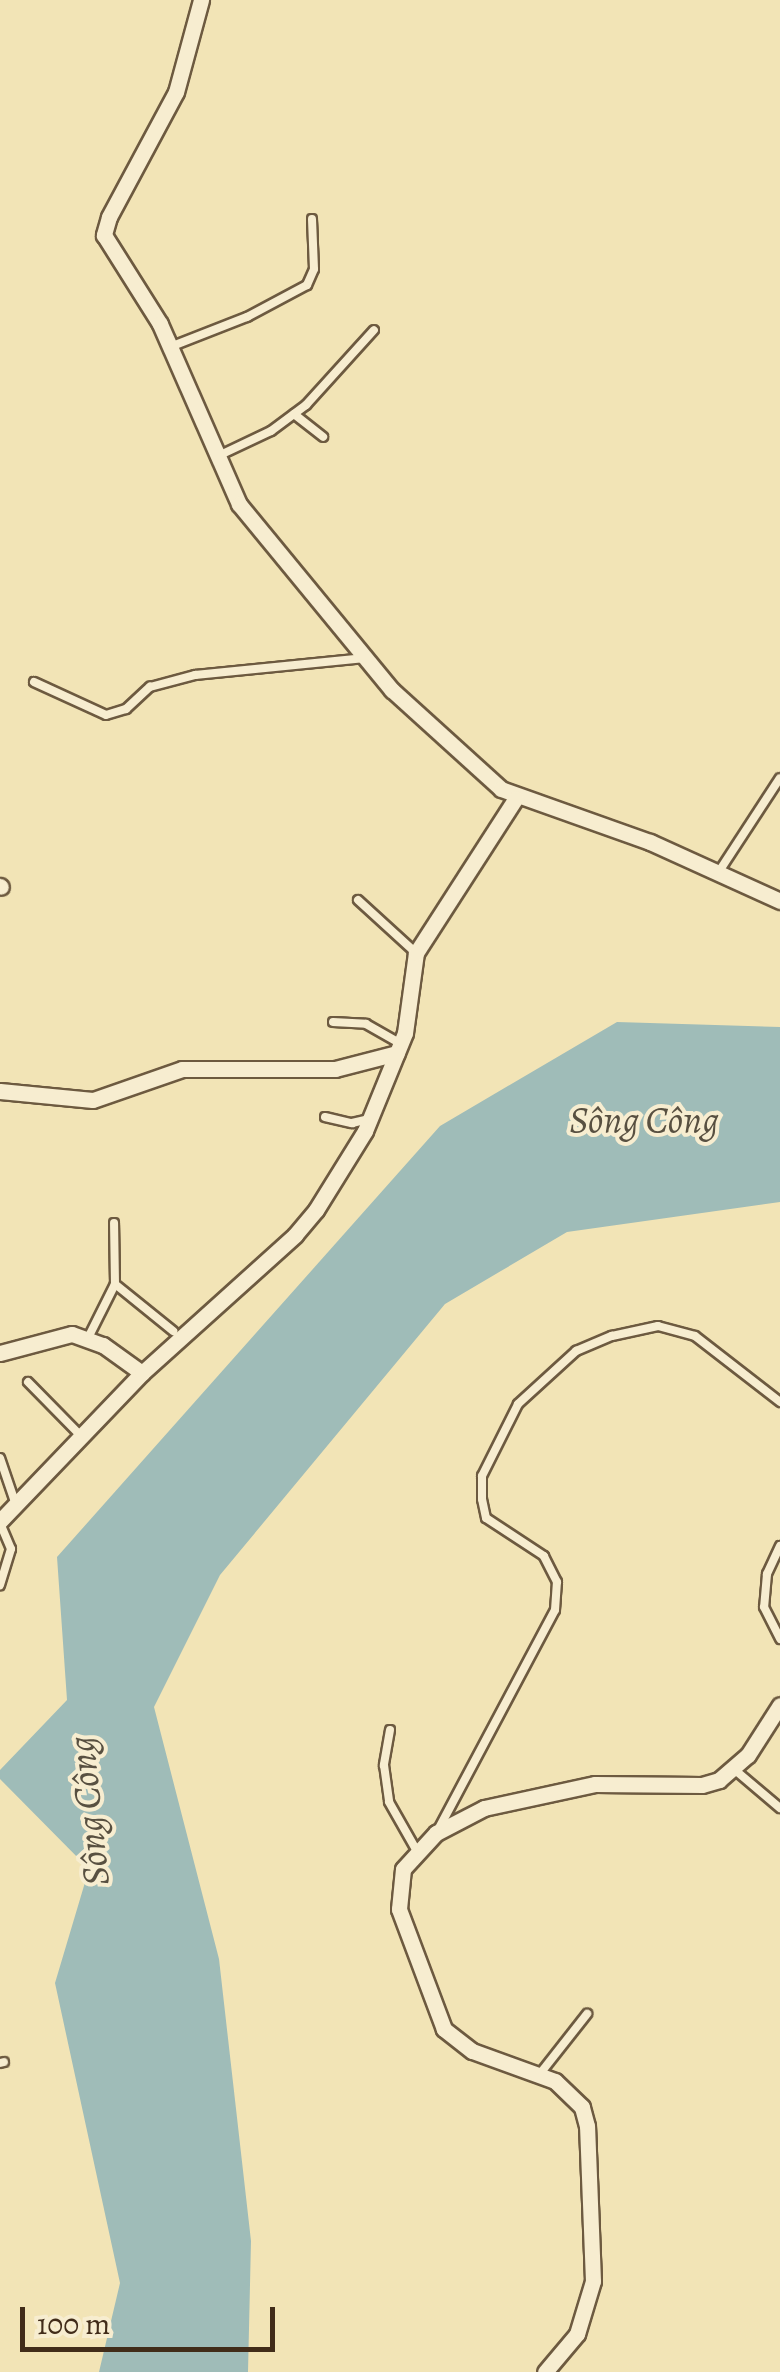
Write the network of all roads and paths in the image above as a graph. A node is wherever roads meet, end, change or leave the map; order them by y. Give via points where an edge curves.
1 (202, 0) edge
2 (312, 219) dead end
3 (374, 330) dead end
4 (170, 347) junction
5 (294, 414) junction
6 (322, 437) dead end
7 (216, 457) junction
8 (366, 658) junction
9 (34, 682) dead end
10 (780, 778) edge
11 (516, 798) junction
12 (718, 873) junction
13 (358, 900) dead end
14 (780, 901) edge
15 (416, 953) junction
16 (333, 1022) dead end
17 (399, 1048) junction
18 (0, 1091) edge
19 (324, 1116) dead end
20 (370, 1120) junction
21 (114, 1223) dead end
22 (116, 1284) junction
23 (173, 1331) dead end
24 (88, 1338) junction
25 (0, 1353) edge
26 (142, 1373) junction
27 (28, 1382) dead end
28 (780, 1402) edge
29 (82, 1437) junction
30 (0, 1458) edge
31 (16, 1506) junction
32 (0, 1522) edge
33 (780, 1546) edge
34 (0, 1585) edge
35 (780, 1639) edge
36 (780, 1705) edge
37 (390, 1730) dead end
38 (735, 1770) junction
39 (780, 1808) edge
40 (436, 1833) junction
41 (417, 1851) junction
42 (587, 2014) dead end
43 (539, 2075) junction
44 (545, 2372) edge

1 - 4 street via 176,92 104,235
2 - 4 lane via 314,269 307,285
3 - 5 lane
4 - 7 street
5 - 6 lane
5 - 7 lane
7 - 8 street via 239,504
8 - 9 lane via 195,675 150,687 126,709 106,715
8 - 11 street via 412,710
10 - 12 lane
11 - 12 street
11 - 15 street
12 - 14 street
13 - 15 lane
15 - 17 street
16 - 17 lane via 366,1024
17 - 18 street via 335,1069 182,1069 93,1100
17 - 20 street
19 - 20 lane
20 - 26 street via 306,1224
21 - 22 lane
22 - 23 lane
22 - 24 lane
24 - 25 street via 56,1336
24 - 26 street
26 - 29 street
27 - 29 lane
28 - 40 lane via 695,1336 658,1326 576,1351 518,1404 482,1476 482,1499 486,1518 544,1556 558,1582 555,1610
29 - 31 street
30 - 31 lane
31 - 32 street
32 - 34 lane via 11,1549
33 - 35 lane via 767,1574 764,1607
36 - 38 street
37 - 41 lane via 384,1765 390,1802
38 - 39 lane
38 - 40 street via 702,1785 610,1783 558,1792 484,1808
40 - 41 street
41 - 43 street via 403,1869 399,1909 435,2014 472,2051
42 - 43 lane
43 - 44 street via 570,2093 588,2126 592,2281 576,2334

